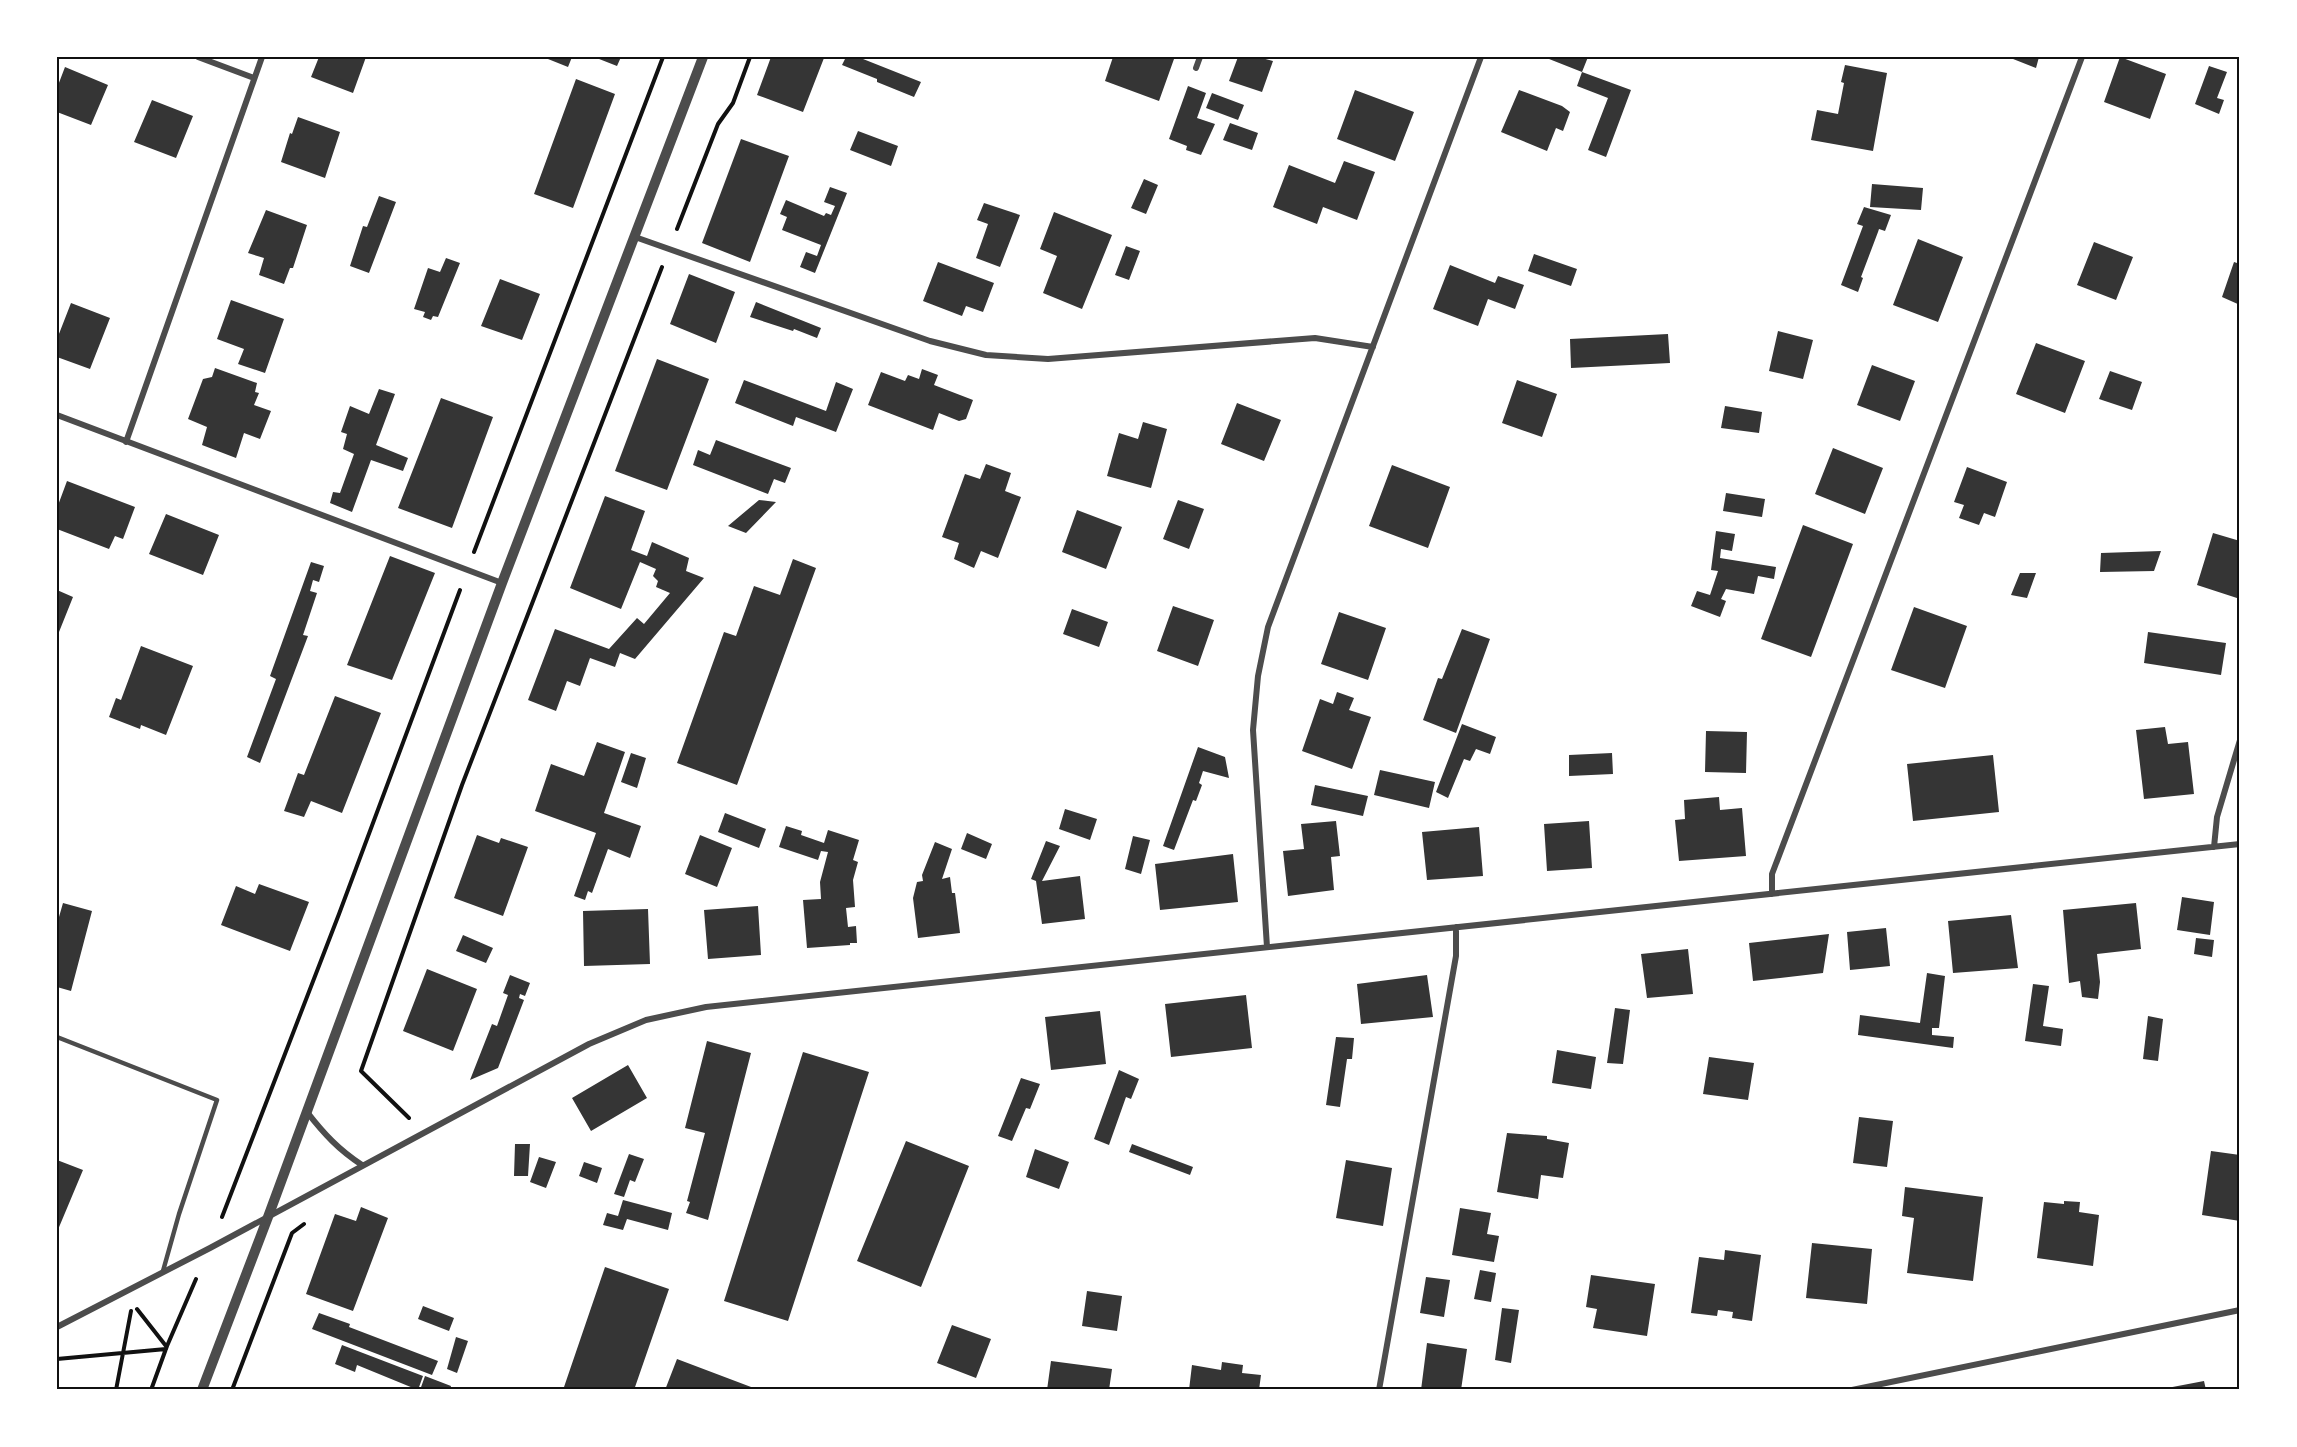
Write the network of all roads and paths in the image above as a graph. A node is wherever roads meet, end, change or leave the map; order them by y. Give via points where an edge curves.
1 (198, 57) edge
2 (262, 57) edge
3 (663, 57) edge
4 (703, 57) edge
5 (750, 57) edge
6 (1200, 57) edge
7 (1481, 57) edge
8 (2082, 57) edge
9 (1196, 68) dead end
10 (254, 78) junction
11 (635, 237) junction
12 (669, 249) junction
13 (1373, 347) junction
14 (57, 415) edge
15 (126, 442) junction
16 (468, 570) junction
17 (502, 583) junction
18 (2240, 740) edge
19 (2240, 844) edge
20 (2214, 847) junction
21 (1772, 894) junction
22 (1456, 927) junction
23 (1268, 947) junction
24 (57, 1037) edge
25 (307, 1111) junction
26 (419, 1135) junction
27 (362, 1166) junction
28 (268, 1217) junction
29 (309, 1220) dead end
30 (210, 1248) junction
31 (163, 1271) junction
32 (2240, 1310) edge
33 (57, 1327) edge
34 (166, 1347) junction
35 (123, 1353) junction
36 (57, 1359) edge
37 (116, 1390) edge
38 (151, 1390) edge
39 (202, 1390) edge
40 (232, 1390) edge
41 (1379, 1390) edge
42 (1852, 1390) edge

1 - 10 street
2 - 10 street
3 - 16 path
4 - 11 street
5 - 12 path via 733,102 718,124
6 - 9 street
7 - 13 street
8 - 21 street via 1772,874
10 - 15 street
11 - 12 street
11 - 17 street
12 - 13 street via 930,341 986,355 1048,359 1315,338
12 - 26 path via 462,784 361,1071 409,1118
13 - 23 street via 1268,627 1258,676 1253,730
14 - 15 street
15 - 16 street
16 - 17 street
16 - 30 path
17 - 25 street
18 - 20 street via 2217,817
19 - 20 street
20 - 21 street
21 - 22 street
22 - 23 street
22 - 41 street via 1456,956
23 - 26 street via 730,1004 656,1018 589,1044
24 - 31 lane via 218,1100
25 - 27 street via 341,1152
25 - 28 street
26 - 27 street
27 - 28 street
28 - 30 street
28 - 39 street
29 - 40 path via 292,1233
30 - 31 street
30 - 34 path
31 - 33 street
32 - 42 street
34 - 35 path
34 - 35 path via 133,1304
34 - 38 path
35 - 36 path
35 - 37 path

